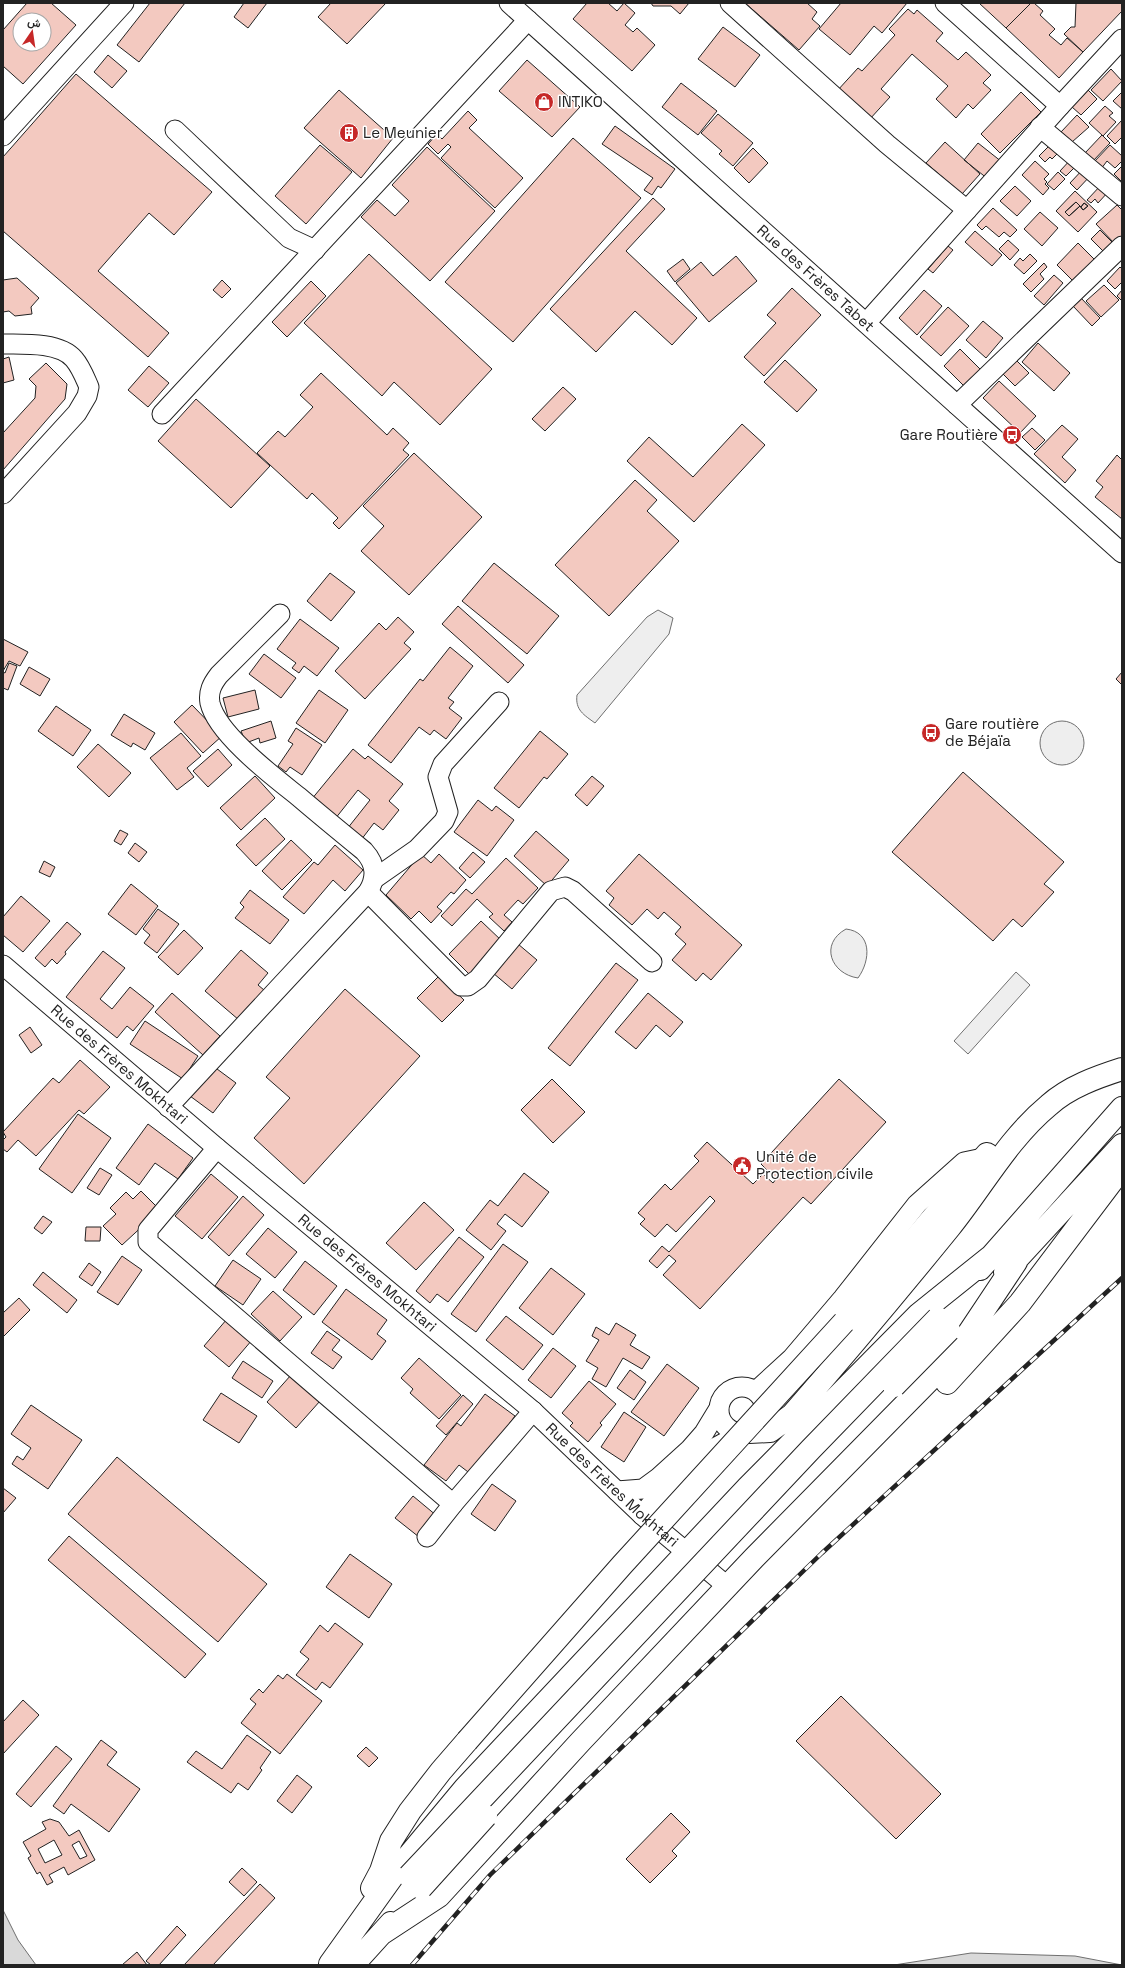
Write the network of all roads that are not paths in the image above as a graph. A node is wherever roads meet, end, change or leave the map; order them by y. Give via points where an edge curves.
1 (124, 3) edge
2 (509, 3) edge
3 (730, 3) edge
4 (945, 3) edge
5 (528, 20) junction
6 (1121, 42) edge
7 (1060, 106) junction
8 (1040, 128) junction
9 (175, 130) dead end
10 (3, 136) edge
11 (1122, 196) edge
12 (967, 210) junction
13 (1122, 246) edge
14 (315, 250) junction
15 (866, 323) junction
16 (3, 344) edge
17 (957, 405) junction
18 (162, 414) dead end
19 (3, 494) edge
20 (1122, 553) edge
21 (280, 614) dead end
22 (499, 702) dead end
23 (371, 885) junction
24 (652, 962) dead end
25 (3, 965) edge
26 (11, 979) edge
27 (1122, 1059) edge
28 (1122, 1069) edge
29 (168, 1107) junction
30 (1122, 1108) edge
31 (1122, 1145) edge
32 (217, 1148) junction
33 (983, 1158) junction
34 (1122, 1168) edge
35 (990, 1257) junction
36 (1016, 1262) junction
37 (943, 1324) junction
38 (756, 1391) junction
39 (718, 1410) junction
40 (533, 1411) junction
41 (745, 1432) junction
42 (617, 1491) junction
43 (453, 1504) junction
44 (642, 1514) junction
45 (427, 1537) dead end
46 (687, 1551) junction
47 (727, 1586) junction
48 (415, 1882) junction
49 (381, 1934) junction
50 (330, 1965) edge
51 (353, 1965) edge

1 - 10 street
2 - 5 street, Rue des Frères Tabet
3 - 12 street via 887,144
4 - 7 street
5 - 14 street
5 - 15 street, Rue des Frères Tabet
6 - 7 street
7 - 8 street
8 - 11 street
8 - 12 street
9 - 14 street via 289,238
12 - 15 street
13 - 17 street
14 - 18 street
15 - 17 street, Rue des Frères Tabet
16 - 19 street via 54,348 74,358 89,387 77,413
17 - 20 street, Rue des Frères Tabet
21 - 23 street via 219,675 212,684 210,703 225,729 251,758 364,851 373,863
22 - 23 street via 443,764 438,777 448,812 444,821 417,849
23 - 24 street via 460,986 468,986 478,979 551,891 565,887 573,891
23 - 29 street
25 - 26 street, Rue des Frères Mokhtari
26 - 29 street, Rue des Frères Mokhtari
27 - 33 highway via 1094,1067 1043,1096
28 - 41 highway via 1098,1077 1050,1104 1012,1141 951,1226 792,1416 770,1431
29 - 32 street, Rue des Frères Mokhtari
30 - 35 highway
31 - 36 highway
32 - 40 street, Rue des Frères Mokhtari
32 - 43 street via 148,1230 148,1242
33 - 38 street via 964,1162 916,1204 843,1298 792,1358
33 - 50 highway, bridge via 812,1358 622,1565 441,1771 391,1841 381,1871
34 - 47 highway via 1020,1303 972,1357 820,1512 772,1556
35 - 37 highway
35 - 46 highway via 919,1314
36 - 37 highway
36 - 47 highway via 954,1354
37 - 48 highway, bridge via 805,1456
38 - 39 street via 742,1386 734,1387 723,1396
38 - 41 street via 764,1402 765,1410 761,1423
39 - 41 street via 723,1423 734,1432
39 - 42 street via 695,1444 658,1478 643,1488
40 - 42 street, Rue des Frères Mokhtari
40 - 43 street
41 - 44 street via 696,1458 667,1484
42 - 44 street, Rue des Frères Mokhtari
43 - 45 street
44 - 46 street, Rue des Frères Mokhtari
46 - 47 street, Rue des Frères Mokhtari
46 - 50 highway via 465,1788 400,1866
47 - 49 highway via 439,1896
48 - 49 highway
48 - 50 highway
49 - 51 highway

